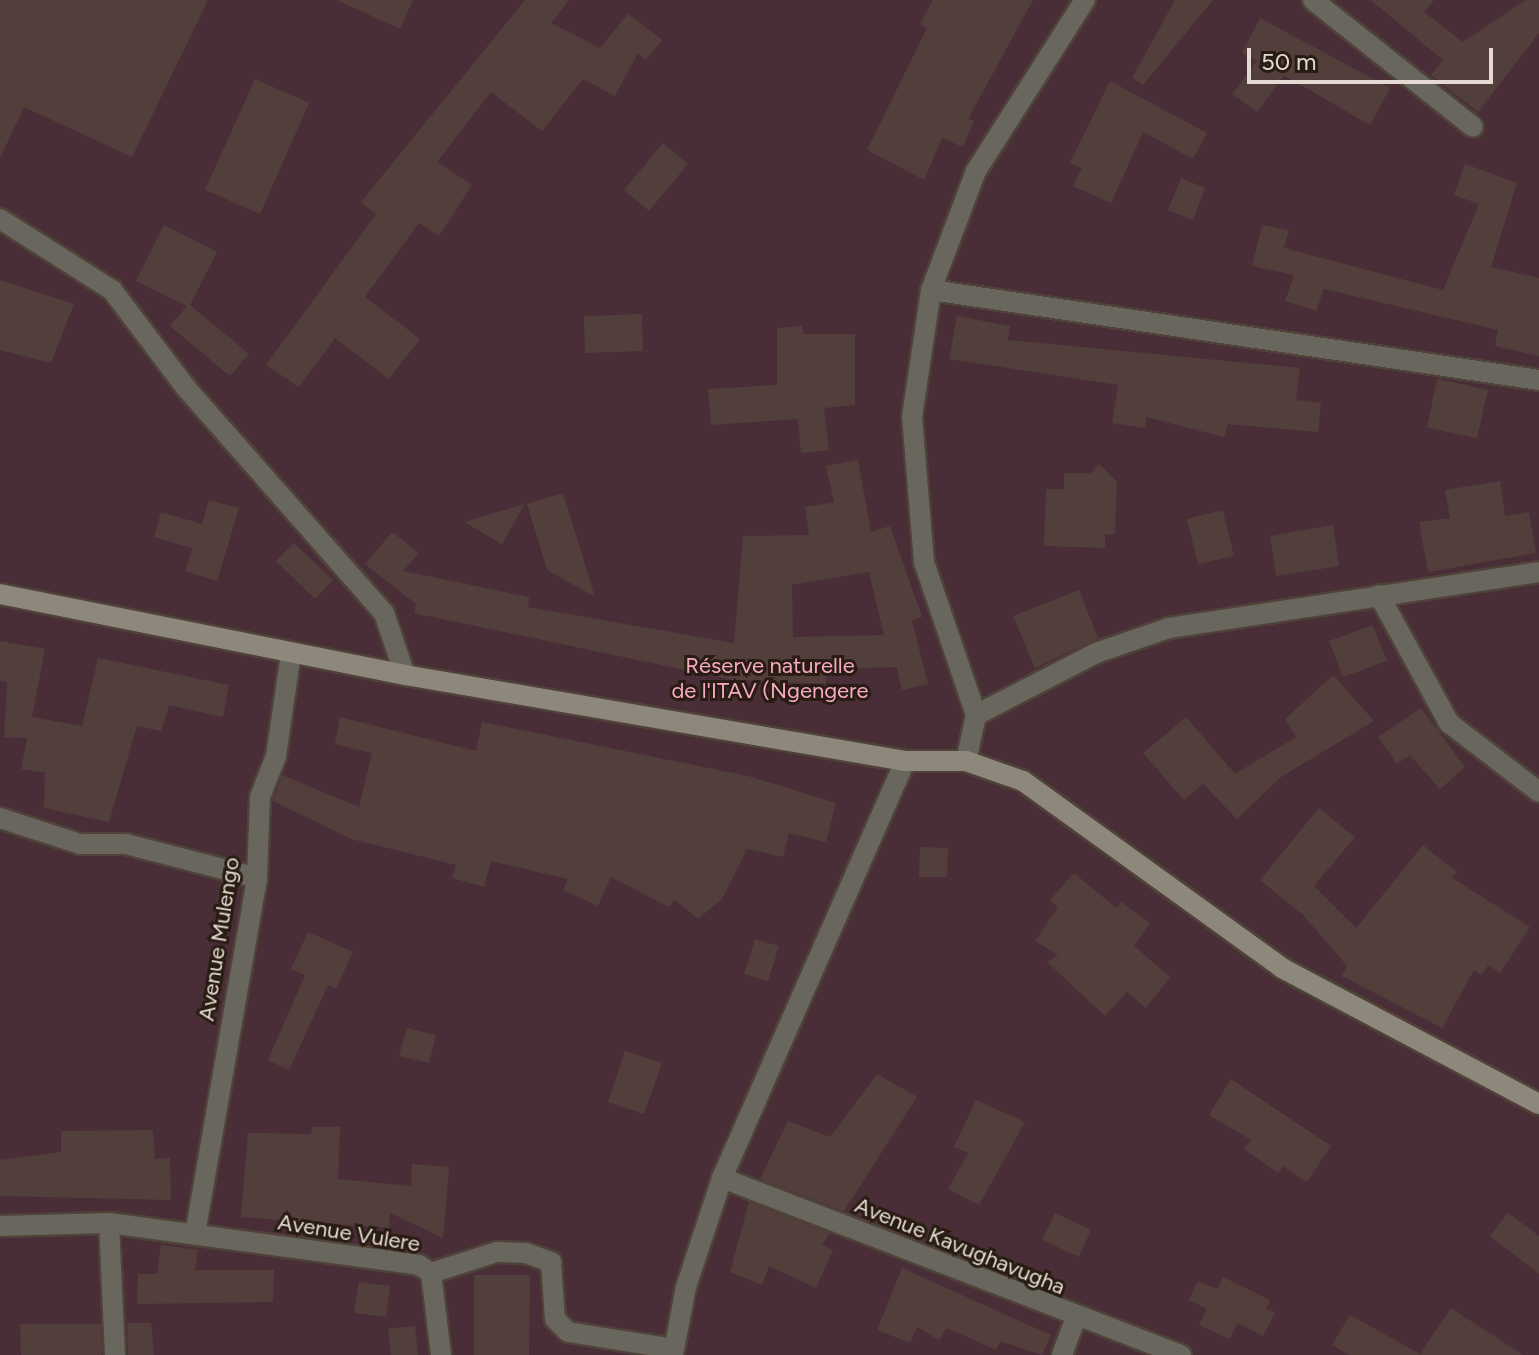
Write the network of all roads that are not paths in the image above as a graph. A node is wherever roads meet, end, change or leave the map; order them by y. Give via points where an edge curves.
1 (1085, 0) edge
2 (1313, 0) edge
3 (1473, 127) dead end
4 (0, 219) edge
5 (931, 290) junction
6 (1539, 380) edge
7 (1539, 572) edge
8 (0, 594) edge
9 (1379, 595) junction
10 (291, 653) junction
11 (405, 675) junction
12 (976, 715) junction
13 (905, 761) junction
14 (966, 761) junction
15 (1539, 792) edge
16 (0, 818) edge
17 (257, 878) junction
18 (1539, 1104) edge
19 (722, 1178) junction
20 (109, 1223) junction
21 (0, 1226) edge
22 (195, 1234) junction
23 (431, 1273) junction
24 (1076, 1317) junction
25 (674, 1352) edge
26 (115, 1355) edge
27 (441, 1355) edge
28 (1062, 1355) edge
29 (1181, 1355) edge

1 - 5 street via 981,160
2 - 3 street
4 - 11 street via 112,290 187,389 384,613
5 - 6 street
5 - 12 street via 912,417 924,562
7 - 9 street
8 - 10 main road
9 - 12 street via 1169,628 1096,653
9 - 15 street via 1449,723
10 - 11 main road
10 - 17 street, Avenue Mulengo via 276,756 260,797
11 - 13 main road
12 - 14 street
13 - 14 main road
13 - 19 street
14 - 18 main road via 1023,781 1294,975
16 - 17 street via 80,844 126,844
17 - 22 street, Avenue Mulengo
19 - 24 street, Avenue Kavughavugha
19 - 25 street
20 - 21 street, Avenue Vulere
20 - 22 street, Avenue Vulere
20 - 26 street
22 - 23 street, Avenue Vulere via 419,1265
23 - 25 street, Avenue Vulere via 497,1252 526,1253 551,1262 555,1319 568,1332
23 - 27 street
24 - 28 street
24 - 29 street, Avenue Kavughavugha

